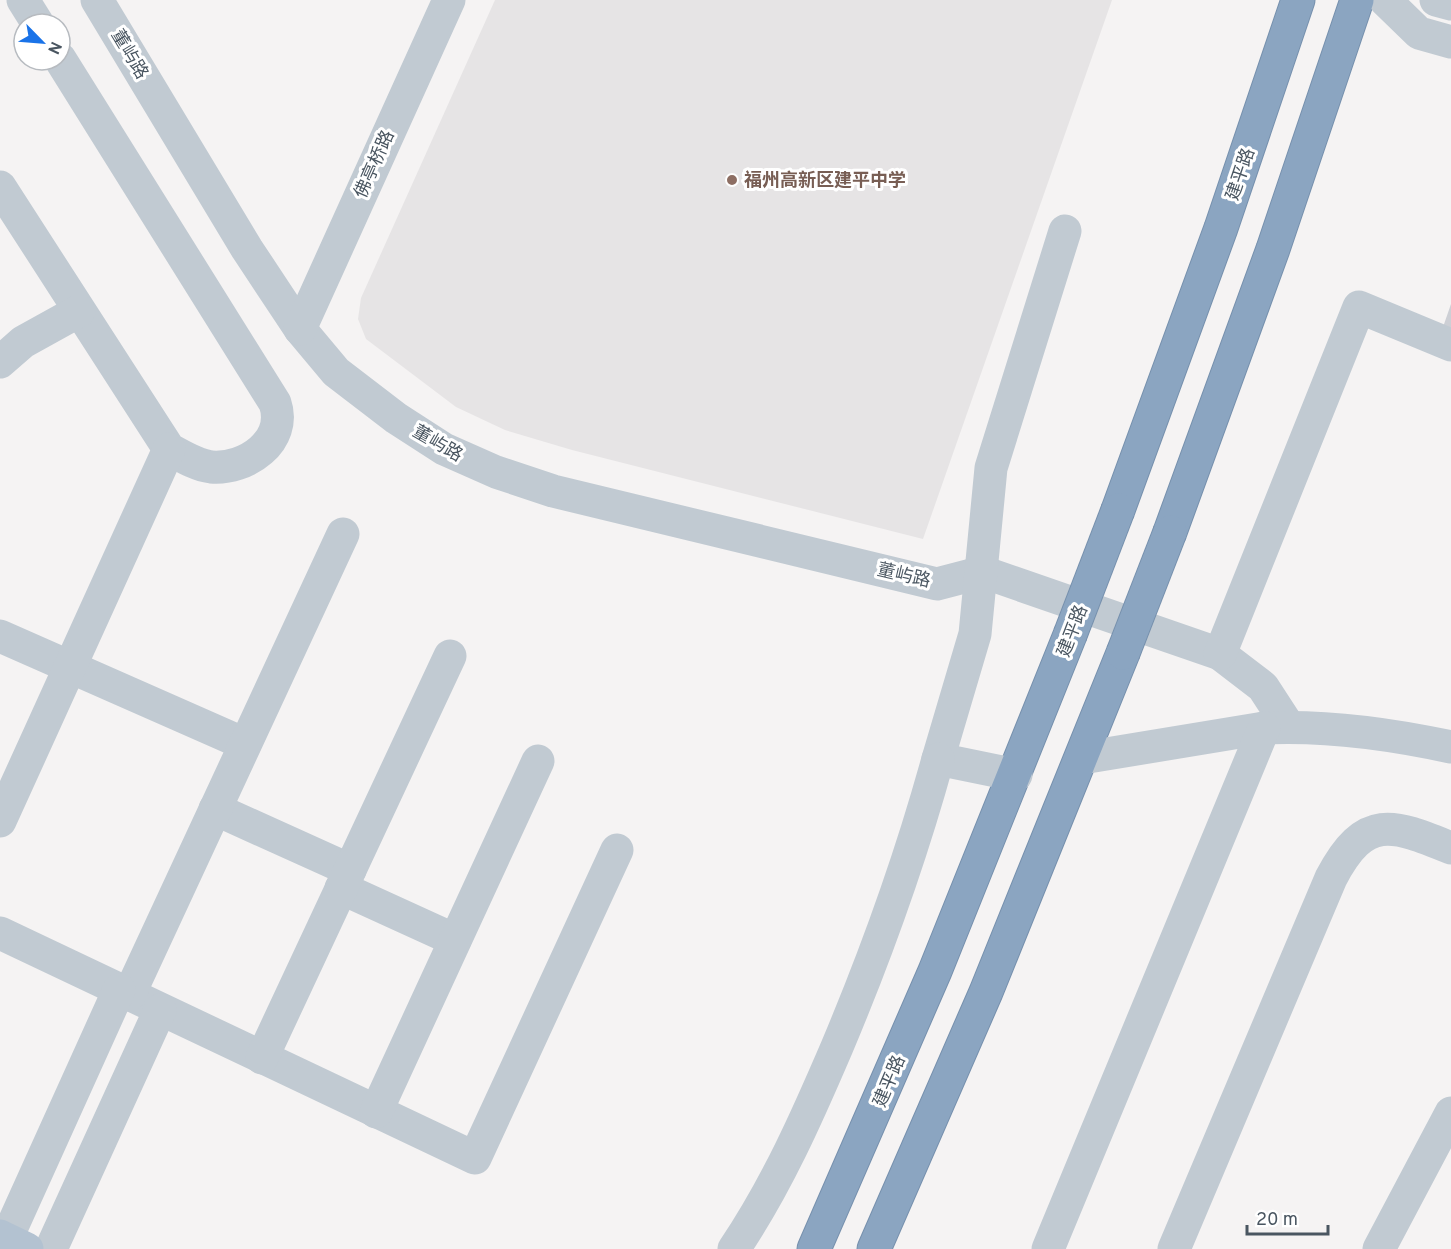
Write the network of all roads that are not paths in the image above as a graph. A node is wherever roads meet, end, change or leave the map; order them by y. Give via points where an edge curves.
1 (97, 0) edge
2 (449, 0) edge
3 (1298, 0) edge
4 (1357, 0) edge
5 (1385, 0) edge
6 (1436, 0) edge
7 (1451, 4) edge
8 (1451, 42) edge
9 (68, 72) edge
10 (0, 187) edge
11 (1065, 231) dead end
12 (79, 311) junction
13 (300, 329) junction
14 (1451, 345) edge
15 (0, 362) edge
16 (169, 448) junction
17 (342, 534) dead end
18 (983, 572) junction
19 (0, 636) edge
20 (1220, 654) junction
21 (450, 656) dead end
22 (70, 667) junction
23 (1276, 728) junction
24 (245, 744) junction
25 (1451, 747) edge
26 (1082, 758) junction
27 (938, 759) junction
28 (537, 761) dead end
29 (1016, 775) junction
30 (215, 809) junction
31 (0, 821) edge
32 (1451, 848) edge
33 (617, 850) dead end
34 (346, 879) junction
35 (0, 933) edge
36 (455, 940) junction
37 (124, 992) junction
38 (160, 1010) junction
39 (262, 1058) junction
40 (376, 1112) junction
41 (1451, 1113) edge
42 (9, 1243) edge
43 (51, 1249) edge
44 (734, 1249) edge
45 (814, 1249) edge
46 (874, 1249) edge
47 (1048, 1249) edge
48 (1174, 1249) edge
49 (1379, 1249) edge

1 - 13 street, 董屿路 via 247,249
2 - 13 street, 佛亭桥路
3 - 29 highway, 建平路, bridge via 1221,228
4 - 26 highway, bridge via 1170,532
5 - 8 street via 1419,33
6 - 7 street
9 - 16 street via 279,414 271,438 248,461 228,467 209,466 188,460
10 - 12 street
11 - 18 street via 991,468
12 - 15 street via 23,342
12 - 16 street
13 - 18 street, 董屿路 via 336,372 396,418 444,449 496,472 553,491 937,584
14 - 20 street via 1359,307
16 - 22 street
17 - 24 street
18 - 20 street
18 - 27 street via 975,634
19 - 22 street
20 - 23 street via 1263,687
21 - 34 street
22 - 24 street
22 - 31 street
23 - 25 street via 1384,735
23 - 26 street
23 - 47 street
24 - 30 street
26 - 46 highway
27 - 29 street
27 - 44 street via 893,905 860,993 791,1152
28 - 36 street
29 - 45 highway, 建平路
30 - 34 street
30 - 37 street
32 - 48 street via 1413,833 1379,829 1360,838 1342,860
33 - 40 street via 475,1158
34 - 36 street
34 - 39 street
35 - 37 street
36 - 40 street
37 - 38 street
37 - 42 street
38 - 39 street
38 - 43 street
39 - 40 street
41 - 49 street

